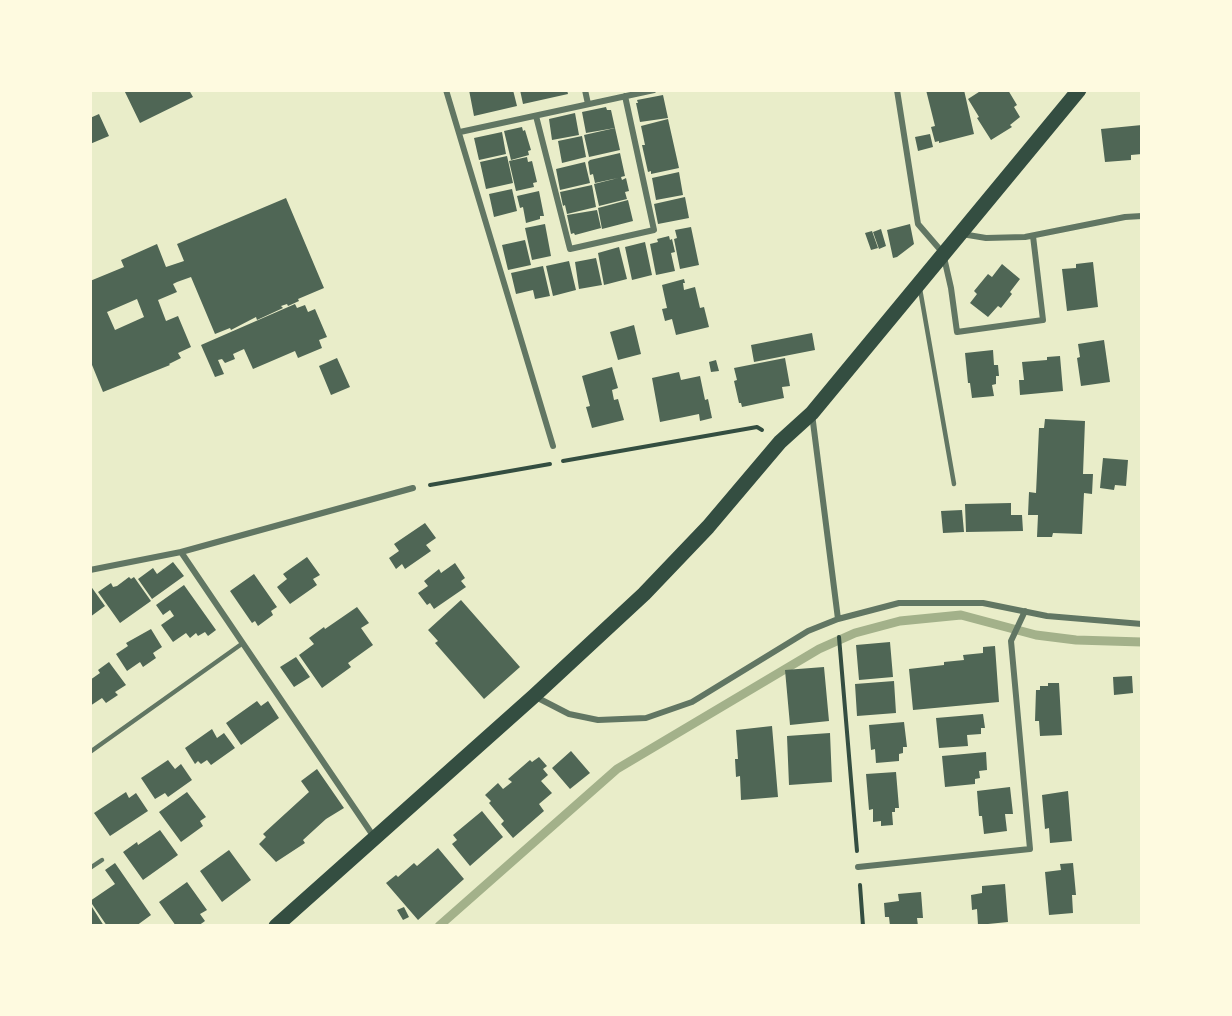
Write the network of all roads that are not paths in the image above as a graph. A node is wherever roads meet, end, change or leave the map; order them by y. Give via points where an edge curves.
1 (446, 90) edge
2 (585, 90) edge
3 (654, 90) edge
4 (897, 90) edge
5 (1079, 90) edge
6 (624, 96) junction
7 (588, 104) junction
8 (536, 116) junction
9 (460, 132) junction
10 (1142, 216) edge
11 (960, 233) junction
12 (1033, 236) junction
13 (943, 253) junction
14 (919, 282) junction
15 (812, 413) junction
16 (553, 446) dead end
17 (954, 484) dead end
18 (413, 488) road end
19 (181, 552) junction
20 (90, 570) edge
21 (1025, 611) junction
22 (838, 619) junction
23 (1142, 624) edge
24 (243, 643) junction
25 (534, 696) junction
26 (90, 752) edge
27 (375, 838) junction
28 (102, 860) dead end
29 (858, 867) road end
30 (90, 868) edge
31 (276, 926) edge

1 - 9 street
2 - 7 street
3 - 6 street
4 - 13 street via 918,224
5 - 11 main road
6 - 7 street
6 - 8 street via 654,230 570,249
7 - 8 street
8 - 9 street
9 - 16 street
10 - 12 street
11 - 12 street via 986,238
11 - 13 main road
12 - 13 street via 1043,320 957,332
13 - 14 main road
14 - 15 main road
14 - 17 lane
15 - 22 street
15 - 25 main road via 780,442 708,527 644,594
18 - 19 street
19 - 20 street
19 - 24 street
21 - 22 street via 983,603 899,603
21 - 23 street
21 - 29 street via 1011,641 1030,849
22 - 25 street via 808,631 692,702 646,718 598,720 569,714
24 - 26 lane
24 - 27 street
25 - 27 main road
27 - 31 main road
28 - 30 lane

